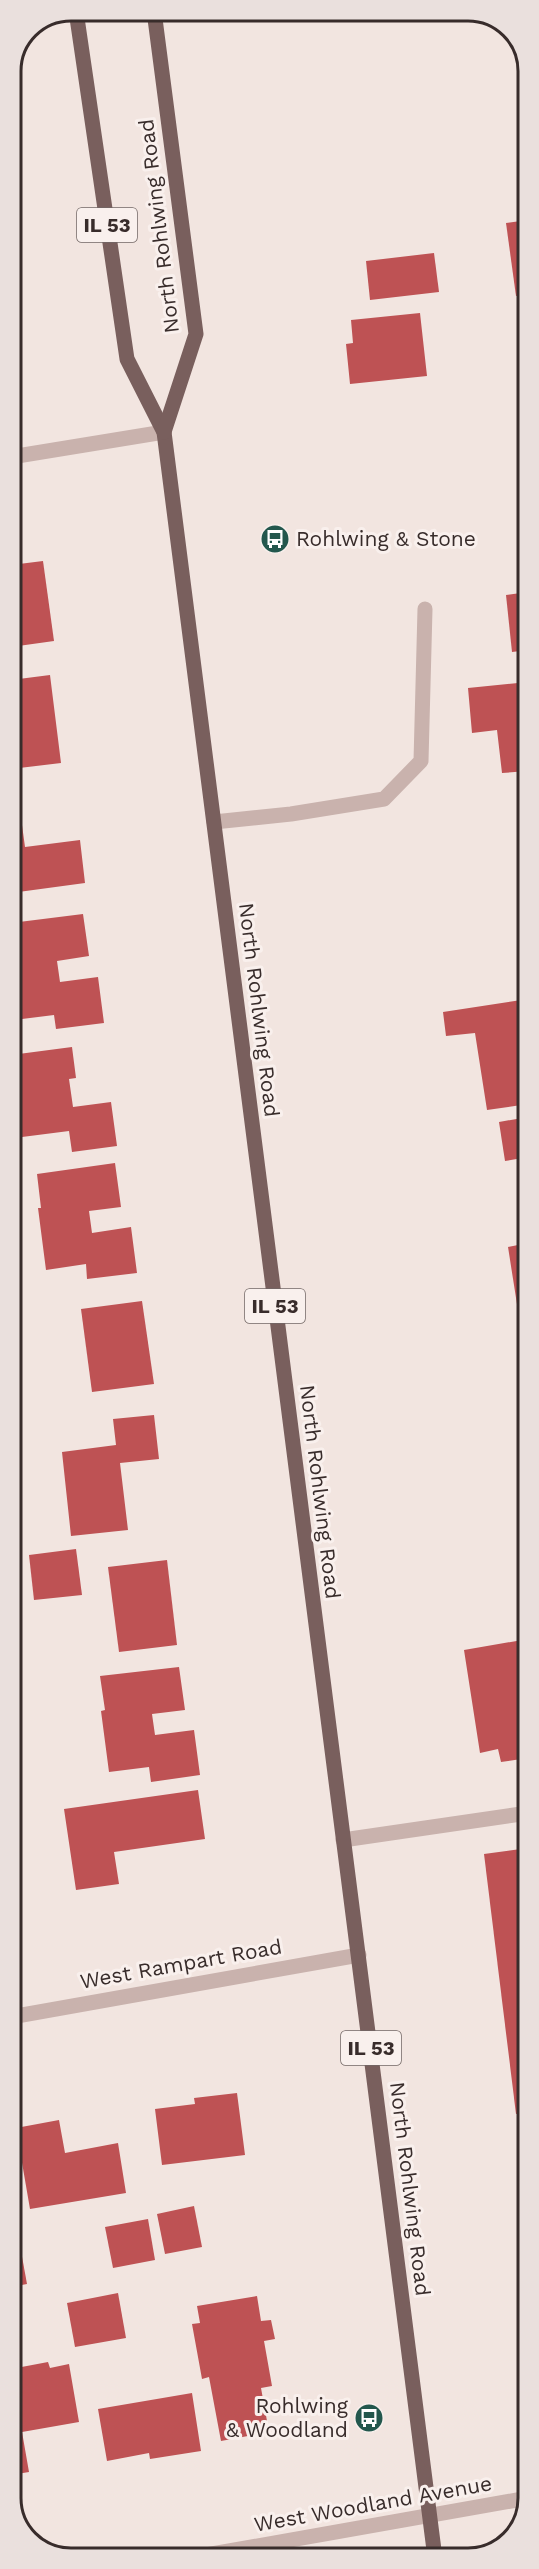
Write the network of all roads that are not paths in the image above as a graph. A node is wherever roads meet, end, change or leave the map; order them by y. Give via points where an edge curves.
1 (78, 21) edge
2 (155, 21) edge
3 (164, 432) junction
4 (21, 455) edge
5 (425, 609) dead end
6 (214, 822) junction
7 (518, 1814) edge
8 (344, 1840) junction
9 (358, 1954) junction
10 (21, 2015) edge
11 (518, 2500) edge
12 (430, 2516) junction
13 (246, 2548) edge
14 (434, 2548) edge

1 - 3 main road, North Rohlwing Road / IL 53 via 127,359
2 - 3 main road, North Rohlwing Road / IL 53 via 196,334
3 - 4 street
3 - 6 main road, North Rohlwing Road / IL 53
5 - 6 street via 421,762 384,799
6 - 8 main road, North Rohlwing Road / IL 53
7 - 8 street
8 - 9 main road, North Rohlwing Road / IL 53
9 - 10 street, West Rampart Road
9 - 12 main road, North Rohlwing Road / IL 53
11 - 12 street, West Woodland Avenue
12 - 13 street, West Woodland Avenue
12 - 14 main road, North Rohlwing Road / IL 53

